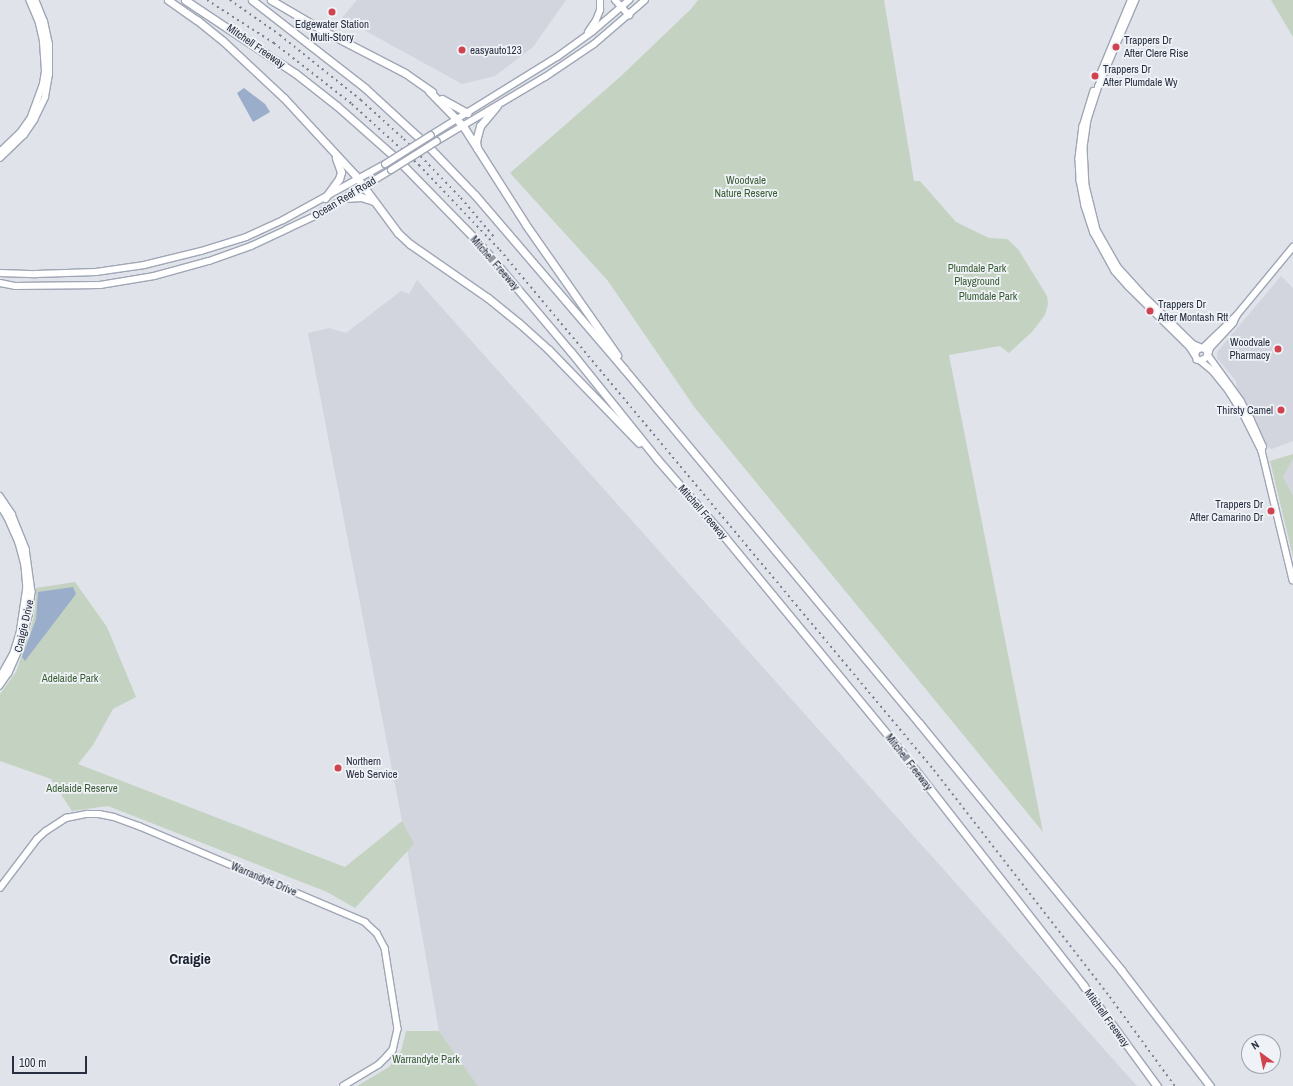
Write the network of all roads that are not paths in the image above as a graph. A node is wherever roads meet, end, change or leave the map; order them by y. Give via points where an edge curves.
1 (30, 0) edge
2 (35, 0) edge
3 (168, 0) edge
4 (185, 0) edge
5 (252, 0) edge
6 (271, 0) edge
7 (600, 0) edge
8 (615, 0) edge
9 (629, 0) edge
10 (645, 0) edge
11 (1131, 0) edge
12 (1136, 0) edge
13 (621, 7) junction
14 (638, 8) junction
15 (629, 15) junction
16 (583, 38) junction
17 (429, 90) junction
18 (497, 106) junction
19 (467, 113) junction
20 (457, 119) junction
21 (463, 126) junction
22 (331, 150) junction
23 (478, 150) junction
24 (0, 152) edge
25 (0, 158) edge
26 (358, 179) junction
27 (364, 186) junction
28 (325, 198) junction
29 (344, 198) junction
30 (373, 201) junction
31 (1293, 247) edge
32 (0, 273) edge
33 (0, 283) edge
34 (1237, 315) junction
35 (1202, 348) junction
36 (1195, 355) junction
37 (1208, 355) junction
38 (1201, 361) junction
39 (624, 369) junction
40 (1262, 451) junction
41 (657, 459) junction
42 (0, 496) edge
43 (0, 505) edge
44 (1293, 580) edge
45 (0, 678) edge
46 (0, 686) edge
47 (0, 888) edge
48 (344, 1086) edge
49 (1157, 1086) edge
50 (1210, 1086) edge

1 - 24 main road via 43,41 43,84 31,117 20,133
2 - 25 main road via 44,22 49,45 49,74 45,97 24,135
3 - 22 highway via 197,20 249,63
4 - 41 highway, Mitchell Freeway via 295,73 398,160 483,248
5 - 39 highway via 366,88 427,145 475,195
6 - 17 highway via 405,73
7 - 16 main road via 596,20
8 - 13 main road
9 - 13 main road, Ocean Reef Road
9 - 14 main road
10 - 14 main road, Ocean Reef Road
11 - 36 main road via 1095,86 1086,115 1080,144 1080,180 1090,224 1106,258 1129,287
12 - 35 main road via 1099,86 1088,119 1084,149 1086,186 1097,230 1118,267 1193,344
13 - 15 main road
13 - 16 main road, Ocean Reef Road
14 - 15 main road, Ocean Reef Road
15 - 18 main road, Ocean Reef Road via 588,48
16 - 19 main road, Ocean Reef Road
17 - 19 highway
17 - 20 highway
18 - 21 main road, Ocean Reef Road
18 - 23 highway via 480,126 476,141
19 - 20 main road, Ocean Reef Road
20 - 21 highway
20 - 26 main road, Ocean Reef Road, bridge
21 - 23 highway
21 - 27 main road, Ocean Reef Road, bridge
22 - 26 highway
22 - 28 highway via 341,172
23 - 39 highway via 526,225 608,340
26 - 27 highway
26 - 28 main road, Ocean Reef Road
27 - 29 main road, Ocean Reef Road
27 - 30 highway
28 - 32 main road, Ocean Reef Road via 246,237 144,265 96,272
29 - 30 highway via 361,197
29 - 33 main road, Ocean Reef Road via 251,246 154,276 100,285 15,286
30 - 41 highway via 410,244 488,298 524,327
31 - 34 main road
34 - 35 main road
34 - 37 main road via 1233,324 1210,348
35 - 36 main road via 1197,350
35 - 37 main road via 1207,350
36 - 38 main road via 1197,360
37 - 38 main road via 1206,360
37 - 40 main road via 1248,412 1263,446
38 - 40 main road via 1213,371 1235,400
39 - 50 highway via 1116,964
40 - 44 main road
41 - 49 highway, Mitchell Freeway via 895,744 1083,985
42 - 46 main road, Craigie Drive via 12,514 24,543 32,587 29,615 21,646
43 - 45 main road, Craigie Drive via 19,543 27,587 20,634
47 - 48 main road, Warrandyte Drive via 37,838 46,831 66,818 99,814 139,826 365,922 377,933 385,948 398,1029 393,1050 387,1057 379,1065

